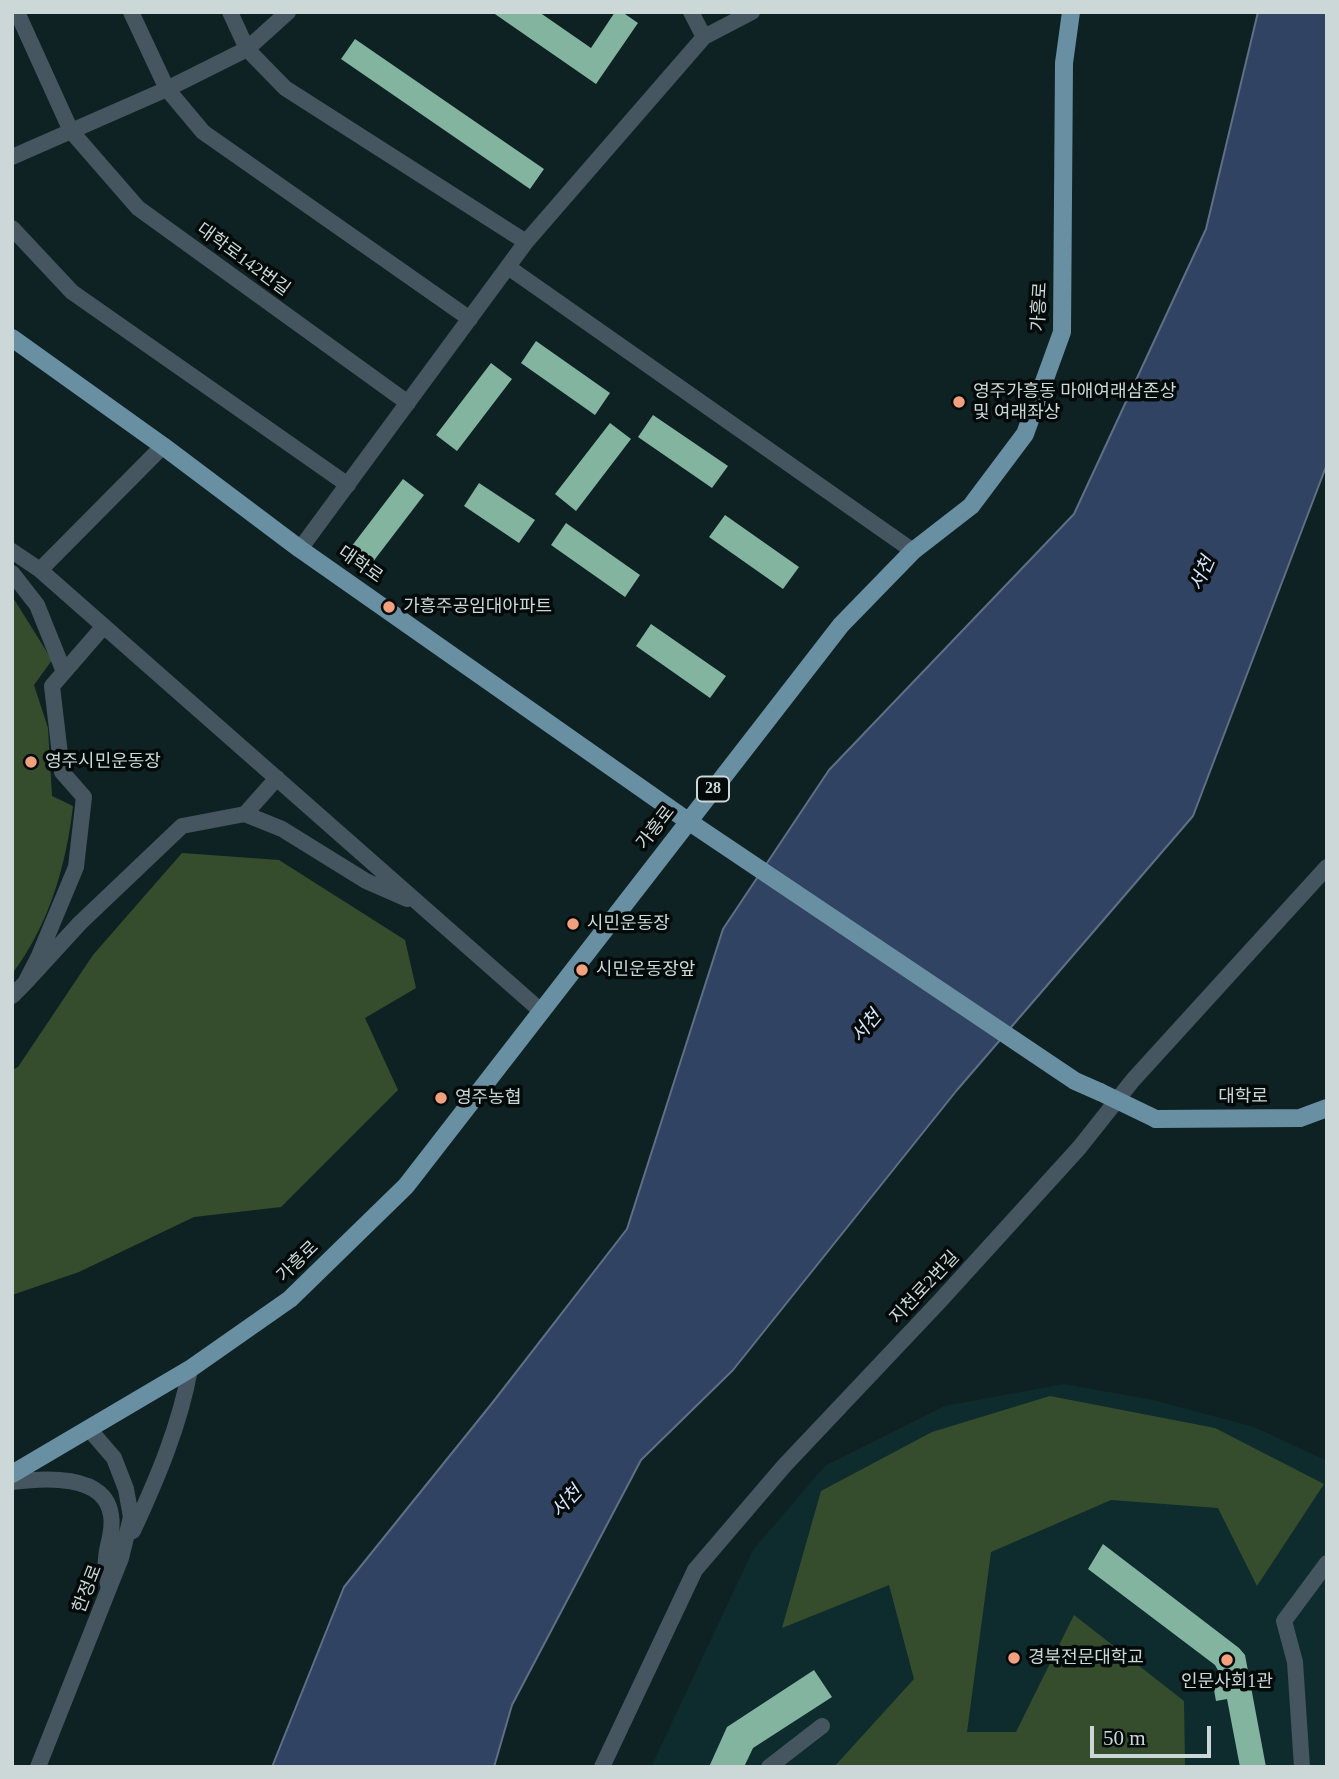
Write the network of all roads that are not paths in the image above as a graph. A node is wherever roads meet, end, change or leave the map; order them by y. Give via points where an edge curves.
1 (16, 12) edge
2 (131, 12) edge
3 (230, 12) edge
4 (288, 12) edge
5 (691, 12) edge
6 (752, 12) edge
7 (1071, 12) edge
8 (704, 37) junction
9 (247, 49) junction
10 (167, 89) junction
11 (71, 131) junction
12 (12, 157) edge
13 (12, 228) edge
14 (526, 243) junction
15 (508, 267) junction
16 (470, 319) junction
17 (12, 338) edge
18 (408, 403) junction
19 (163, 446) junction
20 (348, 485) junction
21 (300, 549) junction
22 (12, 551) edge
23 (914, 551) junction
24 (40, 570) junction
25 (12, 573) edge
26 (104, 626) junction
27 (64, 672) junction
28 (277, 778) junction
29 (245, 814) junction
30 (688, 821) junction
31 (1327, 867) edge
32 (420, 904) junction
33 (25, 983) junction
34 (12, 996) edge
35 (541, 1011) junction
36 (1327, 1108) edge
37 (190, 1368) junction
38 (89, 1429) junction
39 (12, 1474) edge
40 (12, 1482) edge
41 (121, 1558) junction
42 (1327, 1563) edge
43 (108, 1592) junction
44 (822, 1726) dead end
45 (38, 1767) edge
46 (602, 1767) edge
47 (769, 1767) edge
48 (1302, 1767) edge

1 - 11 street, 대학로142번길
2 - 10 street
3 - 9 street
4 - 9 street
5 - 8 street
6 - 8 street
7 - 23 main road, 가흥로 / 28 via 1064,63 1062,332 1025,434 971,506
8 - 14 street
9 - 10 street
9 - 14 street via 285,88
10 - 11 street
10 - 16 street via 203,132
11 - 12 street
11 - 18 street, 대학로142번길 via 138,208
13 - 20 street via 72,292
14 - 15 street
15 - 16 street
15 - 23 street
16 - 18 street
17 - 19 main road, 대학로
18 - 20 street
19 - 21 main road, 대학로
19 - 24 street
20 - 21 street
21 - 30 main road, 대학로
22 - 24 street
23 - 30 main road, 가흥로 / 28 via 841,625
24 - 26 street
25 - 27 street via 37,605
26 - 27 street
26 - 28 street
27 - 33 street via 52,685 62,772 84,797 76,867
28 - 29 street
28 - 32 street
29 - 32 street via 282,829 366,881
29 - 33 street via 182,826 80,923
30 - 35 main road, 가흥로 / 28
30 - 36 main road, 대학로, bridge via 1075,1081 1156,1119 1300,1118
31 - 46 street, 지천로2번길 via 695,1570
32 - 35 street
33 - 34 street
35 - 37 main road, 가흥로 / 28 via 406,1186 290,1299
37 - 38 main road, 가흥로 / 28
37 - 41 street via 184,1404
38 - 39 main road, 가흥로 / 28
38 - 41 street, 한정로 via 114,1458 126,1489 131,1517
40 - 43 street via 68,1480 92,1488 104,1500 111,1513 112,1538 105,1559
41 - 43 street, 한정로
42 - 48 street via 1284,1621 1295,1662
43 - 45 street, 한정로
44 - 47 street

